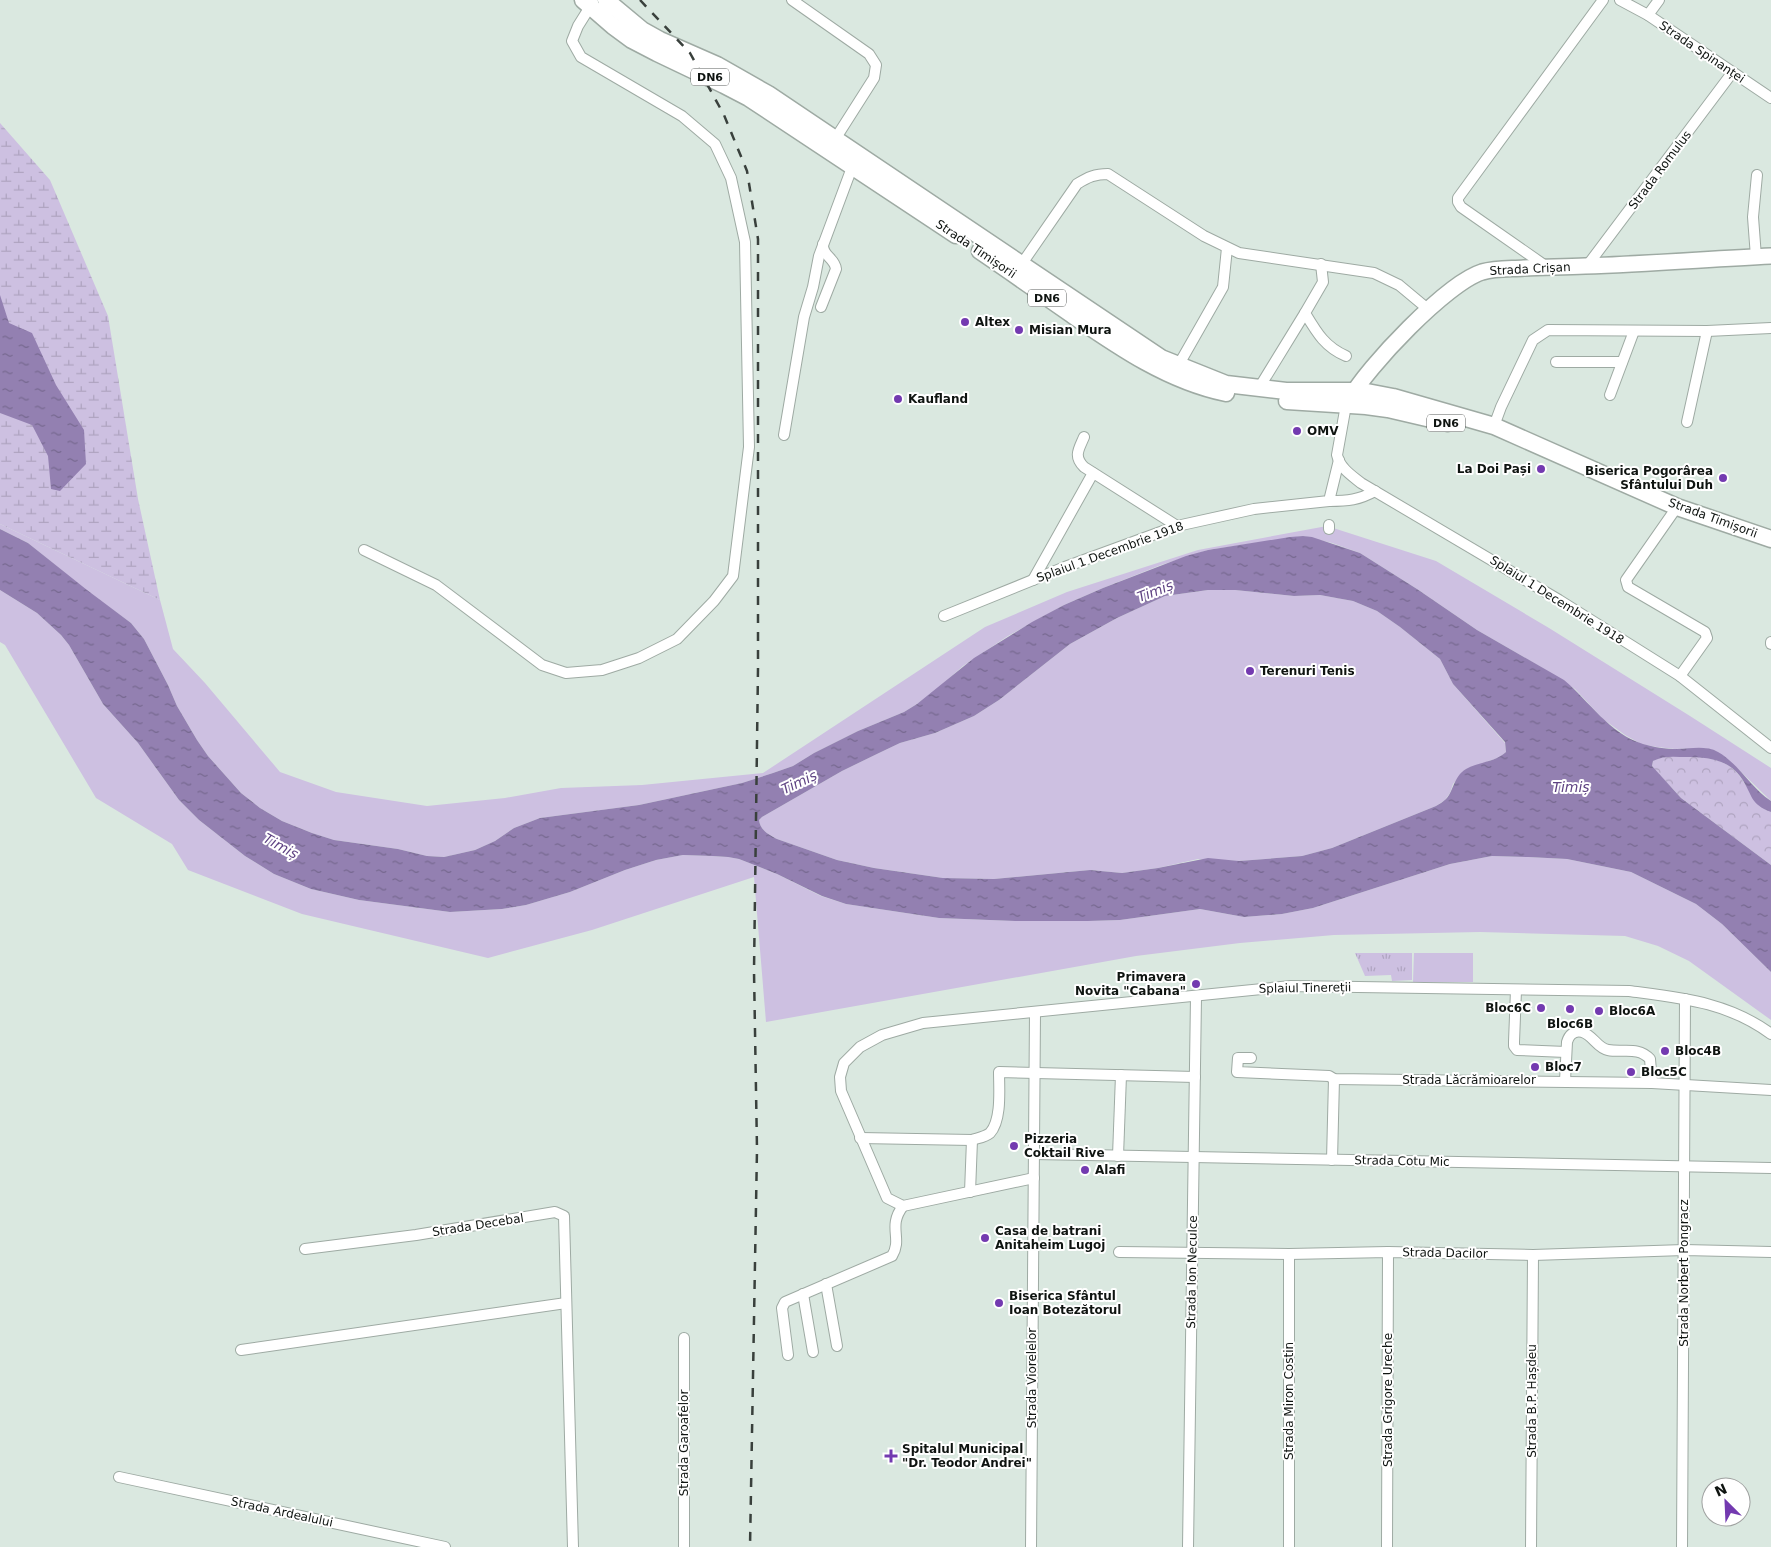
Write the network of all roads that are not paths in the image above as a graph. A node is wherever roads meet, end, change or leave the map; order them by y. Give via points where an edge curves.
1 (606, 0) edge
2 (792, 0) edge
3 (1603, 0) edge
4 (1620, 0) edge
5 (1659, 0) edge
6 (590, 2) edge
7 (1648, 15) junction
8 (1732, 73) junction
9 (1771, 98) edge
10 (832, 145) junction
11 (855, 160) junction
12 (1757, 175) dead end
13 (823, 244) junction
14 (1227, 248) junction
15 (1763, 256) edge
16 (1321, 264) junction
17 (1021, 265) junction
18 (1587, 266) junction
19 (1547, 267) junction
20 (821, 307) dead end
21 (1430, 310) junction
22 (1305, 313) junction
23 (1771, 328) edge
24 (1634, 330) junction
25 (1707, 331) junction
26 (1346, 356) dead end
27 (1556, 362) dead end
28 (1622, 362) junction
29 (1178, 366) junction
30 (1259, 388) junction
31 (1354, 391) junction
32 (1610, 395) dead end
33 (1346, 406) junction
34 (1687, 422) dead end
35 (1494, 426) junction
36 (784, 435) dead end
37 (1084, 437) dead end
38 (1545, 448) junction
39 (1338, 460) junction
40 (1093, 472) junction
41 (1375, 491) junction
42 (1329, 501) junction
43 (1677, 507) junction
44 (1177, 526) junction
45 (1771, 539) edge
46 (364, 550) dead end
47 (1045, 558) junction
48 (1064, 567) junction
49 (1033, 580) junction
50 (944, 616) dead end
51 (1680, 676) junction
52 (1771, 748) edge
53 (1516, 990) junction
54 (1196, 997) junction
55 (1685, 999) junction
56 (1035, 1012) junction
57 (1771, 1034) edge
58 (1566, 1052) junction
59 (1251, 1058) dead end
60 (1035, 1073) junction
61 (1121, 1075) junction
62 (1195, 1077) junction
63 (1334, 1079) junction
64 (1565, 1081) junction
65 (1652, 1083) junction
66 (1684, 1084) junction
67 (1771, 1090) edge
68 (860, 1138) junction
69 (972, 1140) junction
70 (1034, 1154) junction
71 (1118, 1156) junction
72 (1194, 1157) junction
73 (1332, 1160) junction
74 (1684, 1166) junction
75 (1771, 1168) edge
76 (1034, 1178) junction
77 (970, 1192) junction
78 (903, 1206) junction
79 (305, 1249) dead end
80 (1684, 1250) junction
81 (1119, 1252) dead end
82 (1388, 1252) junction
83 (1771, 1252) edge
84 (1192, 1253) junction
85 (1289, 1254) junction
86 (1533, 1255) junction
87 (826, 1284) junction
88 (803, 1294) junction
89 (566, 1303) junction
90 (684, 1338) dead end
91 (836, 1346) dead end
92 (241, 1350) dead end
93 (813, 1352) dead end
94 (788, 1355) dead end
95 (119, 1478) dead end
96 (445, 1547) edge
97 (573, 1547) edge
98 (684, 1547) edge
99 (1031, 1547) edge
100 (1188, 1547) edge
101 (1289, 1547) edge
102 (1387, 1547) edge
103 (1531, 1547) edge
104 (1682, 1547) edge

1 - 10 main road, Strada Timișorii / DN6 via 642,30 742,78
2 - 10 street via 869,54 876,65 874,78
3 - 19 street via 1458,198 1461,206
4 - 7 street
5 - 7 street, Strada Spinanței
6 - 10 main road, Strada Timișorii / DN6 via 632,40 724,84
6 - 46 street via 572,41 581,58 682,116 715,144 731,178 745,242 748,447 733,576 677,639 639,658 602,670 566,673 542,665 436,585
7 - 8 street, Strada Spinanței
8 - 9 street, Strada Spinanței
8 - 18 street, Strada Romulus
10 - 11 main road, Strada Timișorii / DN6
11 - 13 street
11 - 17 main road, Strada Timișorii / DN6
11 - 33 main road, Strada Timișorii / DN6 via 1093,329 1154,367 1213,391
12 - 15 street via 1753,217
13 - 20 street via 824,252 836,269
13 - 36 street via 804,317
14 - 16 street via 1239,253
14 - 17 street via 1108,174 1097,174 1077,184
14 - 29 street via 1223,287
15 - 18 street, Strada Crișan
16 - 21 street via 1374,273 1399,285
16 - 22 street via 1323,282
17 - 29 main road, Strada Timișorii / DN6
18 - 19 street, Strada Crișan
19 - 21 street, Strada Crișan via 1496,269 1480,273 1464,281
21 - 31 street, Strada Crișan via 1400,337
22 - 26 street via 1324,342
22 - 30 street
23 - 25 street
24 - 25 street
24 - 28 street
24 - 35 street via 1548,330 1539,335 1533,340
25 - 34 street
27 - 28 street
28 - 32 street
29 - 30 main road, Strada Timișorii / DN6 via 1226,384
30 - 31 main road, Strada Timișorii / DN6
31 - 33 street, Strada Crișan
31 - 35 main road, Strada Timișorii / DN6 via 1393,397
33 - 38 main road, Strada Timișorii / DN6 via 1388,409
33 - 39 street
35 - 38 main road, Strada Timișorii / DN6
37 - 40 street via 1077,453 1079,461
38 - 43 main road, Strada Timișorii / DN6
39 - 41 street, Splaiul 1 Decembrie 1918 via 1346,471
39 - 42 street
40 - 44 street
40 - 47 street
41 - 42 street, Splaiul 1 Decembrie 1918 via 1353,500
41 - 51 street, Splaiul 1 Decembrie 1918
42 - 44 street, Splaiul 1 Decembrie 1918 via 1254,509
43 - 45 main road, Strada Timișorii / DN6
43 - 51 street via 1626,580 1628,587 1707,635
44 - 48 street, Splaiul 1 Decembrie 1918
47 - 48 street
47 - 49 street
48 - 49 street, Splaiul 1 Decembrie 1918
49 - 50 street, Splaiul 1 Decembrie 1918
51 - 52 street, Splaiul 1 Decembrie 1918
53 - 54 street, Splaiul Tinereții via 1291,986
53 - 55 street, Splaiul Tinereții via 1629,991
53 - 58 street via 1516,1050
54 - 56 street, Splaiul Tinereții
54 - 62 street, Strada Ion Neculce
55 - 57 street, Splaiul Tinereții via 1732,1011 1756,1022
55 - 66 street, Strada Norbert Pongracz
56 - 60 street, Strada Viorelelor
56 - 68 street, Splaiul Tinereții via 923,1023 882,1035 860,1047 844,1063 840,1077 841,1091
58 - 64 street
58 - 65 street via 1569,1036 1582,1032 1601,1048 1645,1053 1650,1058
59 - 63 street, Strada Lăcrămioarelor via 1238,1058 1238,1072 1329,1076
60 - 61 street
60 - 69 street via 999,1072 994,1126 989,1134
60 - 70 street, Strada Viorelelor
61 - 62 street
61 - 71 street
62 - 72 street, Strada Ion Neculce
63 - 64 street, Strada Lăcrămioarelor
63 - 73 street
64 - 65 street, Strada Lăcrămioarelor
65 - 66 street, Strada Lăcrămioarelor
66 - 67 street, Strada Lăcrămioarelor
66 - 74 street, Strada Norbert Pongracz
68 - 69 street
68 - 78 street via 887,1198
69 - 77 street
70 - 71 street, Strada Cotu Mic
70 - 76 street, Strada Viorelelor
71 - 72 street, Strada Cotu Mic
72 - 73 street, Strada Cotu Mic
72 - 84 street, Strada Ion Neculce
73 - 74 street, Strada Cotu Mic
74 - 75 street, Strada Cotu Mic
74 - 80 street, Strada Norbert Pongracz
76 - 77 street
76 - 99 street, Strada Viorelelor
77 - 78 street
78 - 87 street via 895,1221 896,1249 892,1256
79 - 89 street, Strada Decebal via 555,1212 564,1216
80 - 83 street, Strada Dacilor
80 - 86 street, Strada Dacilor
80 - 104 street, Strada Norbert Pongracz
81 - 84 street, Strada Dacilor
82 - 85 street, Strada Dacilor
82 - 86 street, Strada Dacilor
82 - 102 street, Strada Grigore Ureche
84 - 85 street, Strada Dacilor
84 - 100 street, Strada Ion Neculce
85 - 101 street, Strada Miron Costin
86 - 103 street, Strada B.P. Hașdeu
87 - 88 street
87 - 91 street
88 - 93 street
88 - 94 street via 785,1302 782,1308
89 - 92 street
89 - 97 street, Strada Decebal
90 - 98 street, Strada Garoafelor
95 - 96 street, Strada Ardealului

